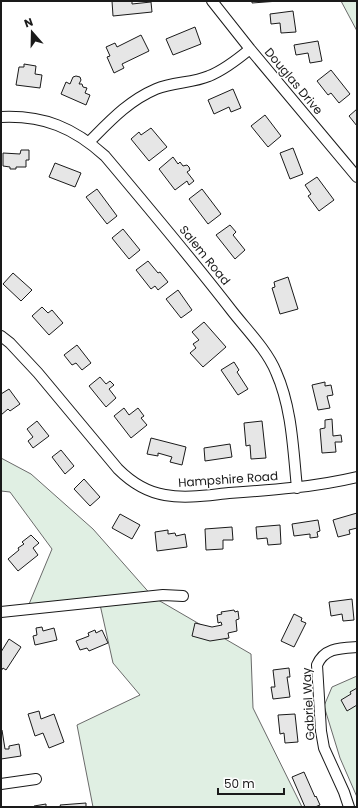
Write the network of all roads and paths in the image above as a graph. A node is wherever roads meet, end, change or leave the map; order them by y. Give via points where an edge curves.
1 (212, 1) edge
2 (250, 49) junction
3 (1, 117) edge
4 (89, 142) junction
5 (357, 177) edge
6 (1, 336) edge
7 (357, 477) edge
8 (297, 488) junction
9 (183, 596) dead end
10 (1, 612) edge
11 (357, 647) edge
12 (36, 778) dead end
13 (1, 784) edge
14 (349, 807) edge

1 - 2 street, Douglas Drive
2 - 4 street via 209,76 175,83 142,96 125,106
2 - 5 street, Douglas Drive
3 - 4 street, Salem Road via 26,118 62,126
4 - 8 street, Salem Road via 105,156 190,256 272,362 288,408
6 - 8 street, Hampshire Road via 38,374 118,469 139,486 178,497
7 - 8 street, Hampshire Road
9 - 10 street via 163,595
11 - 14 street, Gabriel Way via 326,653 317,665 320,731 329,762
12 - 13 street

